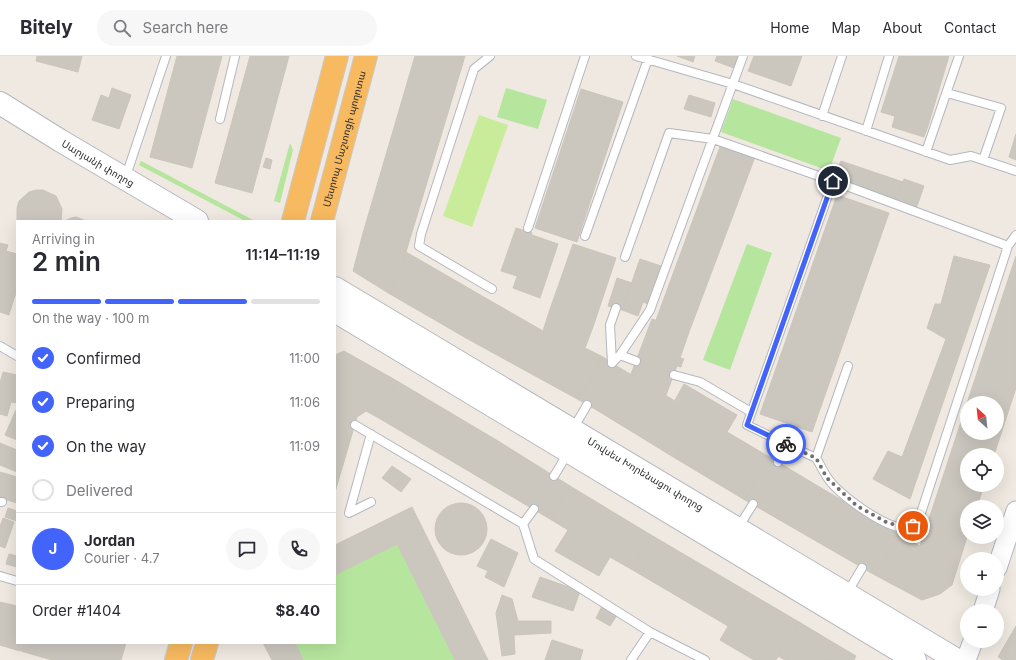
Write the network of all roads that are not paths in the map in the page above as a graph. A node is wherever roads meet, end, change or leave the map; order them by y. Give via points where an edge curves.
1 (166, 56) edge
2 (235, 56) edge
3 (337, 56) edge
4 (366, 56) edge
5 (490, 56) edge
6 (585, 56) edge
7 (636, 56) edge
8 (743, 56) edge
9 (842, 56) edge
10 (890, 56) edge
11 (959, 56) edge
12 (648, 60) junction
13 (733, 84) junction
14 (947, 93) junction
15 (0, 103) edge
16 (822, 116) junction
17 (220, 119) dead end
18 (866, 131) junction
19 (713, 139) junction
20 (926, 152) junction
21 (983, 160) junction
22 (1016, 171) edge
23 (125, 179) junction
24 (833, 181) junction
25 (195, 220) edge
26 (293, 220) edge
27 (322, 220) edge
28 (528, 228) dead end
29 (1016, 235) edge
30 (585, 236) dead end
31 (1008, 246) junction
32 (625, 257) dead end
33 (336, 289) edge
34 (492, 289) dead end
35 (616, 308) dead end
36 (336, 312) edge
37 (0, 346) edge
38 (16, 355) edge
39 (620, 355) junction
40 (636, 361) dead end
41 (848, 366) dead end
42 (674, 375) dead end
43 (587, 405) dead end
44 (751, 412) junction
45 (355, 424) dead end
46 (371, 434) junction
47 (568, 443) junction
48 (786, 444) junction
49 (816, 458) junction
50 (778, 462) dead end
51 (554, 476) dead end
52 (371, 502) dead end
53 (753, 504) dead end
54 (534, 509) dead end
55 (1016, 511) edge
56 (523, 524) junction
57 (738, 529) junction
58 (1012, 536) edge
59 (1004, 553) edge
60 (862, 568) dead end
61 (0, 576) edge
62 (16, 581) edge
63 (846, 594) junction
64 (650, 632) junction
65 (181, 644) edge
66 (207, 644) edge
67 (970, 648) edge
68 (176, 660) edge
69 (202, 660) edge
70 (631, 660) edge
71 (705, 660) edge
72 (915, 660) edge
73 (957, 660) edge
74 (966, 660) edge

1 - 23 lane
2 - 17 lane
3 - 26 highway
4 - 27 highway, Մեսրոպ Մաշտոցի պողոտա
5 - 34 lane via 474,69 419,246
6 - 28 lane
7 - 12 lane
8 - 13 lane
9 - 16 lane
10 - 18 lane
11 - 14 lane
12 - 13 lane
12 - 30 lane
13 - 16 lane
13 - 19 lane
14 - 20 lane
14 - 21 lane via 1001,108
15 - 23 main road, Սարյանի փողոց
16 - 18 lane
18 - 20 lane
19 - 24 lane
19 - 32 lane via 669,133
19 - 39 lane via 650,310
20 - 21 lane via 950,160 971,156
21 - 22 lane
23 - 25 main road, Սարյանի փողոց
24 - 31 lane
24 - 44 lane
29 - 31 lane
31 - 49 lane via 919,519 913,526 904,528 885,524 857,506 827,478
33 - 47 main road, Մովսես Խորենացու փողոց
35 - 39 lane via 610,325 612,363
36 - 47 main road, Մովսես Խորենացու փողոց
37 - 38 lane
39 - 40 lane
41 - 49 lane
42 - 44 lane via 700,382
43 - 47 lane
44 - 48 lane via 747,425
45 - 46 lane
46 - 52 lane via 348,513
46 - 56 lane
47 - 51 lane
47 - 57 main road, Մովսես Խորենացու փողոց
47 - 72 main road, Մովսես Խորենացու փողոց
48 - 49 lane
48 - 50 lane
53 - 57 lane
54 - 56 lane
55 - 58 street
56 - 64 lane via 534,559
57 - 63 main road, Մովսես Խորենացու փողոց
58 - 59 street
60 - 63 lane
61 - 62 lane
63 - 73 main road, Մովսես Խորենացու փողոց
64 - 70 lane
64 - 71 lane
65 - 68 highway
66 - 69 highway
67 - 74 street

